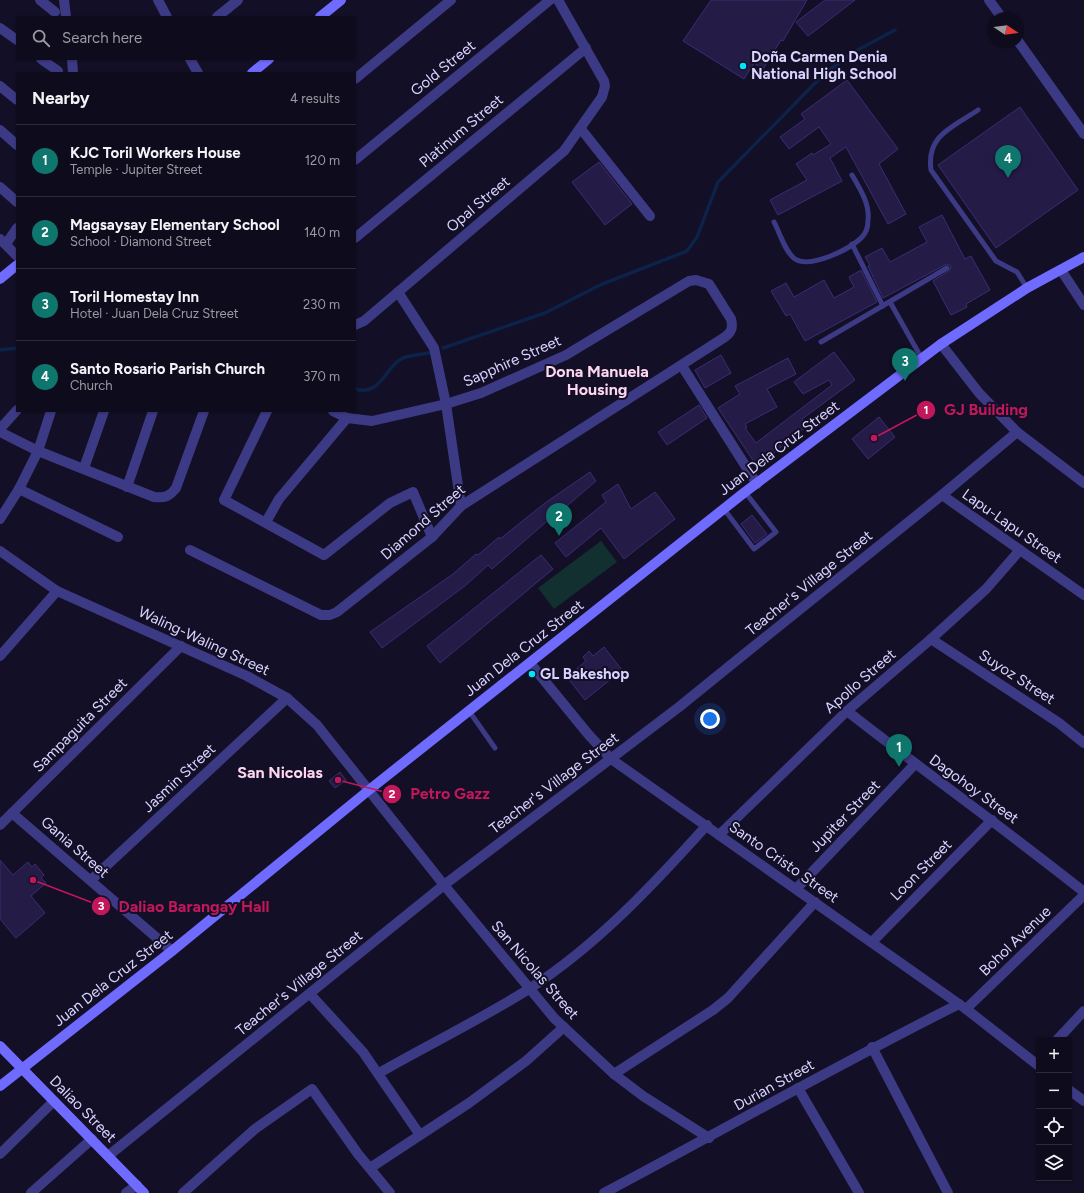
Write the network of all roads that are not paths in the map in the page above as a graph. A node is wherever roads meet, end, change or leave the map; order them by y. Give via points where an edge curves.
1 (40, 0) edge
2 (64, 0) edge
3 (158, 0) edge
4 (238, 0) edge
5 (341, 0) edge
6 (451, 0) edge
7 (550, 0) edge
8 (558, 0) edge
9 (989, 0) edge
10 (56, 12) dead end
11 (998, 12) edge
12 (66, 16) edge
13 (166, 16) edge
14 (218, 16) edge
15 (321, 16) edge
16 (0, 28) edge
17 (16, 39) edge
18 (586, 48) junction
19 (1023, 48) edge
20 (43, 60) edge
21 (72, 60) edge
22 (191, 60) edge
23 (268, 60) edge
24 (58, 71) dead end
25 (73, 72) edge
26 (197, 72) edge
27 (253, 72) edge
28 (356, 78) edge
29 (0, 86) edge
30 (16, 99) edge
31 (978, 110) dead end
32 (581, 129) junction
33 (0, 130) edge
34 (1084, 134) edge
35 (16, 144) edge
36 (356, 159) edge
37 (852, 175) dead end
38 (0, 187) edge
39 (16, 201) edge
40 (650, 216) dead end
41 (774, 222) dead end
42 (16, 229) edge
43 (356, 237) edge
44 (3, 241) edge
45 (852, 244) junction
46 (16, 255) edge
47 (1084, 257) edge
48 (16, 267) edge
49 (948, 268) dead end
50 (1061, 270) junction
51 (0, 279) edge
52 (1027, 288) junction
53 (398, 292) junction
54 (890, 302) junction
55 (1084, 305) edge
56 (883, 306) junction
57 (356, 325) edge
58 (731, 332) joint
59 (821, 342) dead end
60 (941, 344) junction
61 (922, 359) junction
62 (682, 366) junction
63 (446, 404) junction
64 (16, 411) edge
65 (52, 412) edge
66 (104, 412) edge
67 (153, 412) edge
68 (204, 412) edge
69 (267, 412) edge
70 (335, 412) edge
71 (347, 418) junction
72 (0, 428) edge
73 (0, 432) edge
74 (1017, 432) junction
75 (38, 451) junction
76 (84, 468) junction
77 (1084, 483) edge
78 (756, 484) junction
79 (127, 486) junction
80 (18, 489) junction
81 (745, 492) junction
82 (942, 495) junction
83 (461, 506) junction
84 (724, 509) junction
85 (0, 519) edge
86 (266, 522) junction
87 (118, 537) dead end
88 (432, 537) junction
89 (190, 550) dead end
90 (1020, 550) junction
91 (0, 551) edge
92 (57, 591) junction
93 (1084, 595) edge
94 (932, 639) junction
95 (181, 646) junction
96 (0, 656) edge
97 (530, 663) junction
98 (287, 698) junction
99 (469, 711) junction
100 (847, 711) junction
101 (1084, 743) edge
102 (495, 748) dead end
103 (611, 759) junction
104 (915, 764) junction
105 (369, 790) junction
106 (12, 813) junction
107 (992, 820) junction
108 (0, 825) edge
109 (707, 826) junction
110 (719, 835) junction
111 (91, 880) junction
112 (444, 885) junction
113 (796, 889) junction
114 (1084, 892) edge
115 (1084, 895) edge
116 (815, 902) junction
117 (872, 942) junction
118 (172, 951) junction
119 (529, 988) junction
120 (310, 994) junction
121 (963, 1006) junction
122 (1084, 1012) edge
123 (564, 1027) junction
124 (1060, 1037) edge
125 (0, 1046) edge
126 (872, 1047) junction
127 (1036, 1061) edge
128 (22, 1068) junction
129 (379, 1073) junction
130 (614, 1074) junction
131 (0, 1086) edge
132 (798, 1088) junction
133 (1072, 1092) edge
134 (54, 1101) junction
135 (1084, 1102) edge
136 (420, 1135) junction
137 (709, 1138) junction
138 (92, 1139) junction
139 (0, 1154) edge
140 (108, 1156) junction
141 (370, 1168) junction
142 (137, 1185) junction
143 (31, 1193) edge
144 (126, 1193) edge
145 (144, 1193) edge
146 (183, 1193) edge
147 (390, 1193) edge
148 (604, 1193) edge
149 (859, 1193) edge
150 (948, 1193) edge

1 - 10 street
2 - 12 street
3 - 13 street
4 - 14 street
5 - 15 street
6 - 28 street
7 - 36 street, Gold Street
8 - 18 street
9 - 11 street
16 - 17 street
18 - 32 street, Opal Street via 604,81 604,91
18 - 43 street, Platinum Street
19 - 34 street
20 - 24 street
21 - 25 street
22 - 26 street
23 - 27 street
29 - 30 street
31 - 52 lane via 938,137 930,151 931,170 996,261 1017,272
32 - 40 street
32 - 53 street, Opal Street via 564,151
33 - 35 street
37 - 45 lane via 866,200 868,220 863,236
38 - 39 street
41 - 45 lane via 790,254 804,262 820,261
42 - 44 street
44 - 46 street
45 - 56 lane
47 - 50 street, Juan Dela Cruz Street
48 - 51 street
49 - 54 lane
50 - 52 street, Juan Dela Cruz Street
50 - 55 street
52 - 60 street, Juan Dela Cruz Street
53 - 57 street, Opal Street via 364,321
53 - 63 street via 434,348
54 - 56 lane
54 - 61 lane
56 - 59 lane
58 - 62 street, Diamond Street
58 - 63 street, Sapphire Street via 731,319 709,284 703,281 689,281 566,355 481,393
60 - 61 street, Juan Dela Cruz Street
60 - 74 street via 979,394
61 - 78 street, Juan Dela Cruz Street
62 - 78 street
62 - 83 street, Diamond Street
63 - 71 street, Sapphire Street via 372,421
63 - 83 street
64 - 72 street
65 - 75 street
66 - 76 street
67 - 79 street
68 - 79 street via 176,488 170,495 164,498 154,497
69 - 86 street via 224,500
70 - 71 street, Sapphire Street
71 - 86 street via 279,499
73 - 75 street
74 - 77 street
74 - 82 street, Teacher's Village Street
75 - 76 street
75 - 80 street
76 - 79 street
78 - 81 street, Juan Dela Cruz Street
80 - 85 street
80 - 87 street
81 - 84 street, Juan Dela Cruz Street
81 - 84 lane via 776,532 770,537 754,549
82 - 90 street, Lapu-Lapu Street
82 - 103 street, Teacher's Village Street via 691,698
83 - 88 street, Diamond Street
84 - 97 street, Juan Dela Cruz Street
86 - 88 street via 324,555 390,503 413,492
88 - 89 street, Diamond Street via 330,615 321,615
90 - 93 street, Lapu-Lapu Street
90 - 94 street, Apollo Street via 986,589
91 - 92 street, Waling-Waling Street
92 - 95 street, Waling-Waling Street
92 - 96 street
94 - 100 street, Apollo Street
94 - 101 street, Suyoz Street via 1059,723
95 - 98 street, Waling-Waling Street via 265,684
95 - 106 street, Sampaguita Street
97 - 99 street, Juan Dela Cruz Street
97 - 103 street, Santo Cristo Street
98 - 105 street, Waling-Waling Street via 317,725
98 - 111 street, Jasmin Street
99 - 102 lane
99 - 105 street, Juan Dela Cruz Street
100 - 104 street, Dagohoy Street
100 - 110 street, Apollo Street
103 - 109 street, Santo Cristo Street
103 - 112 street, Teacher's Village Street
104 - 107 street, Dagohoy Street
104 - 113 street, Jupiter Street
105 - 112 street, San Nicolas Street
105 - 118 street, Juan Dela Cruz Street
106 - 108 street, Sampaguita Street
106 - 111 street, Gania Street
107 - 114 street, Dagohoy Street
107 - 117 street, Loon Street
109 - 110 street, Santo Cristo Street
109 - 119 street via 652,887 579,952
110 - 113 street, Santo Cristo Street
111 - 118 street, Gania Street
112 - 119 street, San Nicolas Street
112 - 120 street, Teacher's Village Street
113 - 116 street, Santo Cristo Street
115 - 121 street, Bohol Avenue
116 - 117 street, Santo Cristo Street
116 - 130 street via 728,998
117 - 121 street, Santo Cristo Street
118 - 128 street, Juan Dela Cruz Street
119 - 123 street, San Nicolas Street
119 - 129 street
120 - 129 street
120 - 140 street, Teacher's Village Street
121 - 126 street, Durian Street
121 - 127 street, Santo Cristo Street
122 - 124 street
123 - 130 street, San Nicolas Street
123 - 136 street via 526,1061 476,1099
125 - 128 street, Daliao Street
126 - 132 street, Durian Street
126 - 150 street
128 - 131 street, Juan Dela Cruz Street
128 - 134 street, Daliao Street
129 - 136 street
130 - 137 street, San Nicolas Street via 643,1096
132 - 137 street, Durian Street
132 - 149 street
133 - 135 street
134 - 138 street, Daliao Street
134 - 139 street
136 - 141 street
137 - 148 street, Durian Street
138 - 140 street, Daliao Street
138 - 143 street
140 - 142 street, Daliao Street
141 - 146 street via 312,1089 255,1129
141 - 147 street
142 - 144 street
142 - 145 street, Daliao Street

